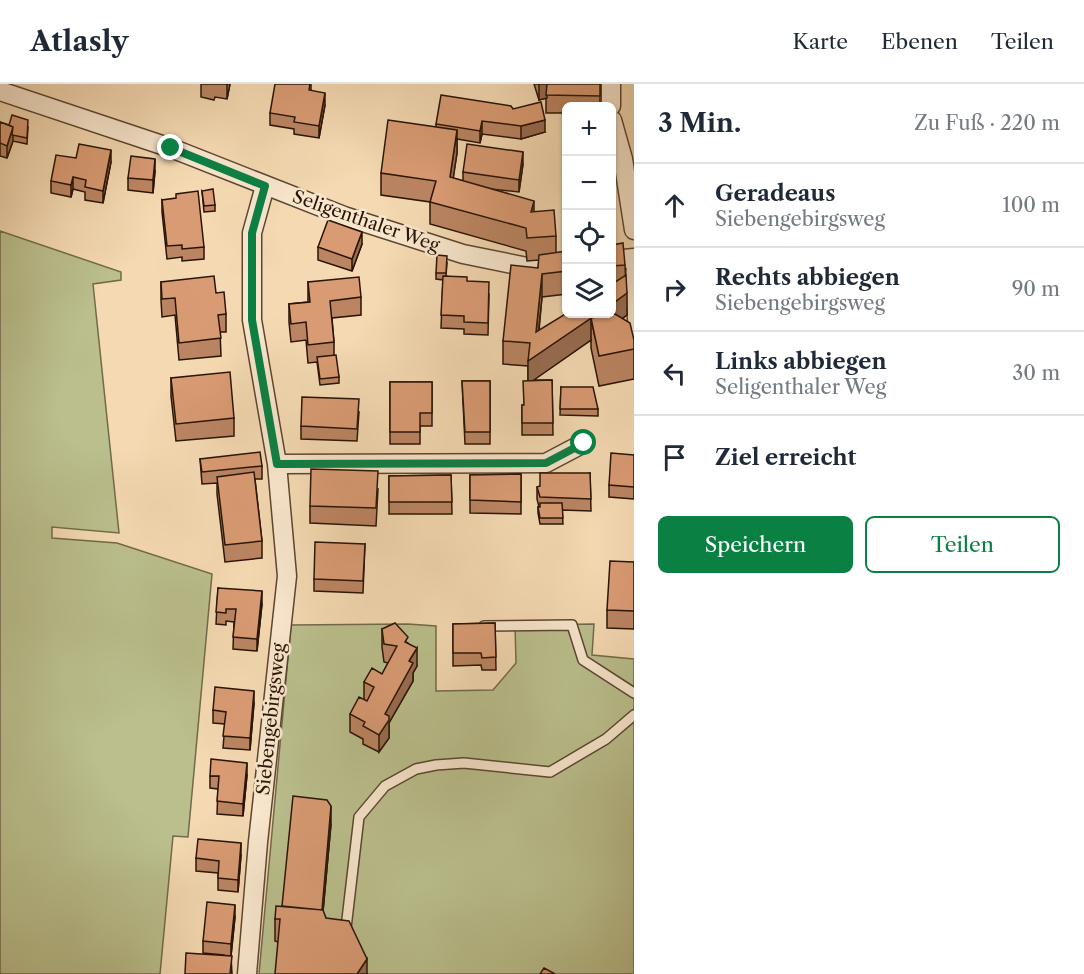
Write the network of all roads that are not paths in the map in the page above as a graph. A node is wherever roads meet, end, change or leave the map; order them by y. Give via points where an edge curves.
1 (610, 84) edge
2 (0, 91) edge
3 (611, 102) edge
4 (616, 134) edge
5 (265, 186) junction
6 (634, 230) edge
7 (633, 258) edge
8 (616, 260) edge
9 (562, 265) edge
10 (634, 335) edge
11 (584, 443) dead end
12 (277, 464) junction
13 (472, 627) edge
14 (634, 693) edge
15 (634, 715) edge
16 (346, 928) edge
17 (247, 974) edge

1 - 3 street
2 - 5 street, Seligenthaler Weg via 171,148
4 - 6 street
5 - 9 street, Seligenthaler Weg via 464,254 532,268
5 - 12 street, Siebengebirgsweg via 252,233 252,320
7 - 8 street
7 - 10 lane via 630,290
11 - 12 street via 546,463
12 - 17 street, Siebengebirgsweg via 286,576
13 - 14 lane via 572,625 583,660
15 - 16 lane via 606,739 550,772 464,763 436,765 416,769 385,786 359,817

